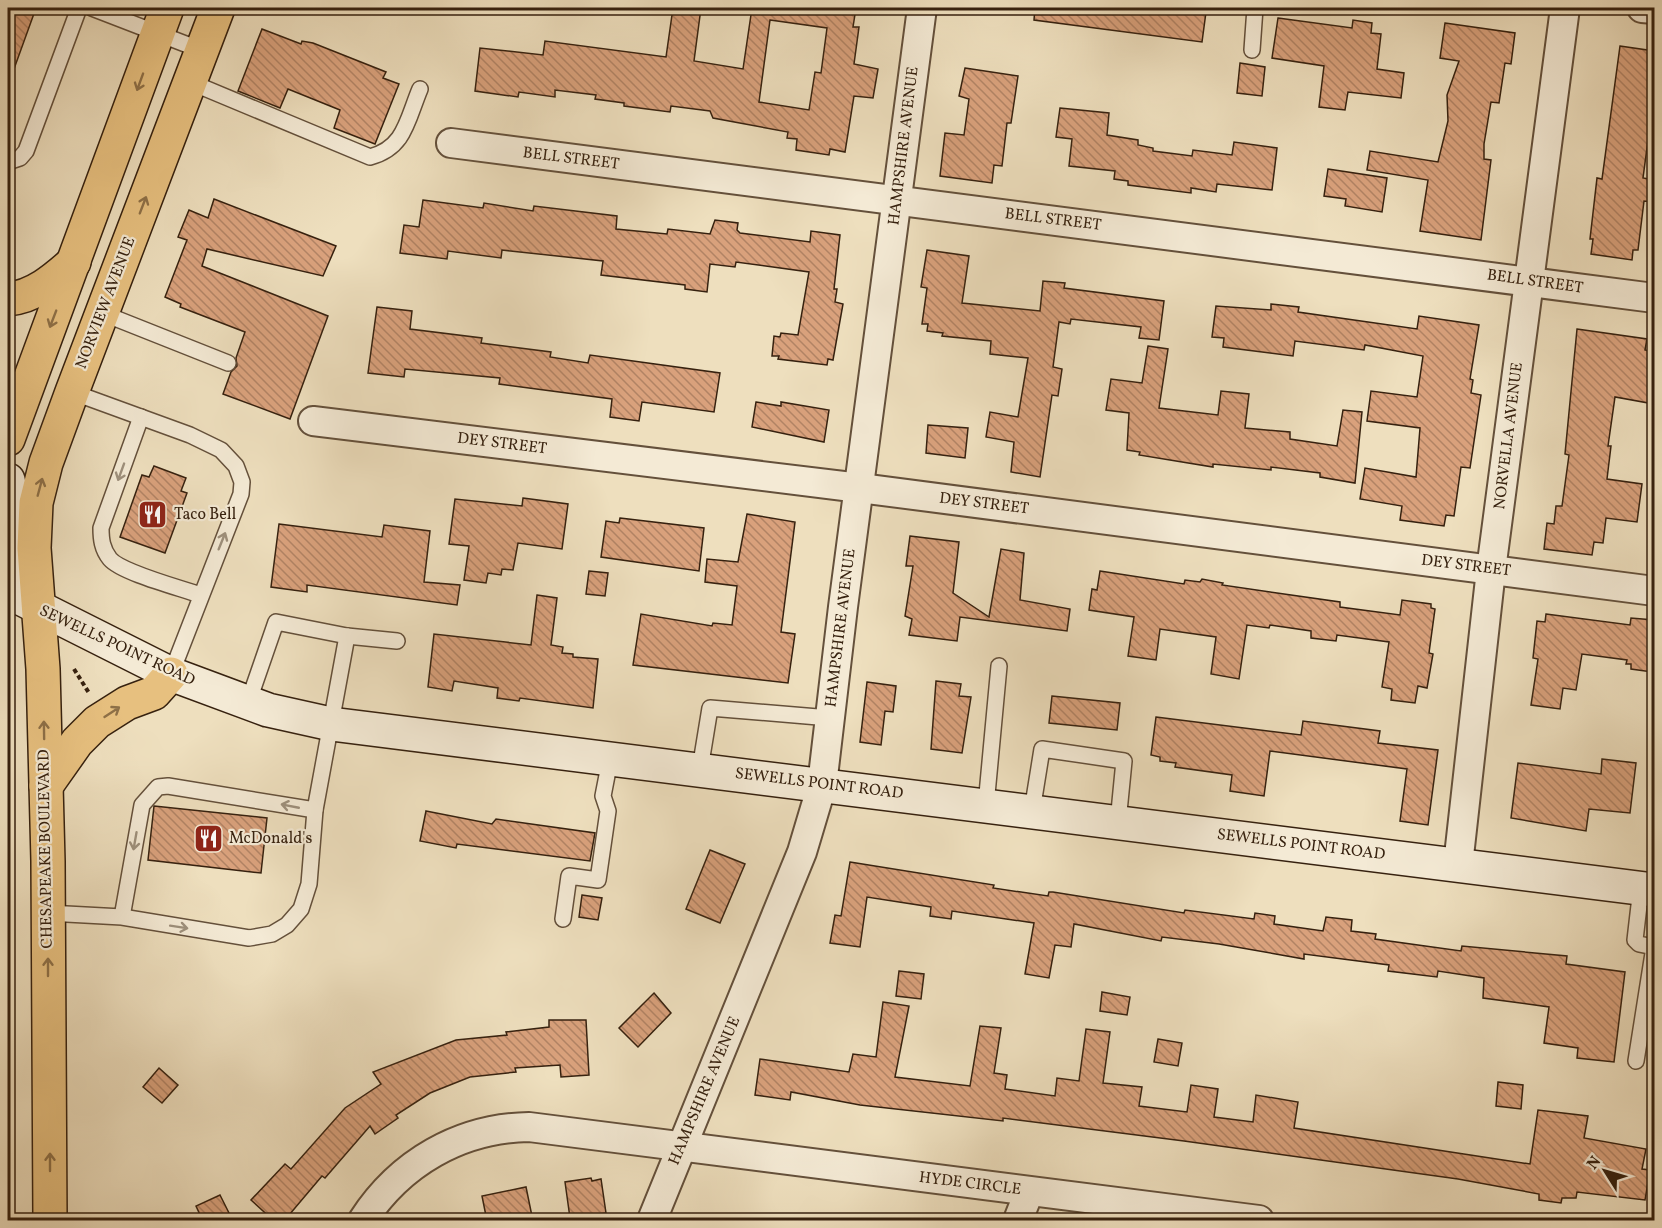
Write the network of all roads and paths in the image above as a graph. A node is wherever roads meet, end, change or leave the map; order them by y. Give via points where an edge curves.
1 (79, 8) edge
2 (92, 8) edge
3 (218, 8) edge
4 (922, 8) edge
5 (1255, 8) edge
6 (1565, 8) edge
7 (1642, 8) edge
8 (1654, 9) edge
9 (163, 20) edge
10 (201, 50) junction
11 (1252, 50) dead end
12 (190, 82) junction
13 (420, 89) dead end
14 (451, 143) dead end
15 (8, 162) edge
16 (897, 200) junction
17 (74, 262) junction
18 (1529, 280) junction
19 (1654, 298) edge
20 (8, 299) edge
21 (102, 313) junction
22 (228, 363) dead end
23 (72, 392) junction
24 (141, 417) junction
25 (313, 421) dead end
26 (8, 440) edge
27 (8, 480) edge
28 (860, 488) junction
29 (1491, 570) junction
30 (1654, 591) edge
31 (8, 592) edge
32 (201, 595) junction
33 (37, 608) junction
34 (347, 636) junction
35 (397, 641) dead end
36 (999, 666) dead end
37 (74, 669) dead end
38 (171, 674) junction
39 (90, 694) dead end
40 (248, 703) junction
41 (830, 718) junction
42 (331, 724) junction
43 (610, 760) junction
44 (700, 770) junction
45 (822, 785) junction
46 (46, 786) junction
47 (986, 806) junction
48 (315, 810) junction
49 (1032, 811) junction
50 (1118, 822) junction
51 (1458, 865) junction
52 (1648, 889) edge
53 (48, 913) junction
54 (122, 918) junction
55 (563, 919) dead end
56 (1654, 947) edge
57 (1636, 1061) dead end
58 (681, 1146) junction
59 (1029, 1192) junction
60 (50, 1221) edge
61 (363, 1221) edge
62 (652, 1221) edge
63 (1018, 1221) edge
64 (1259, 1221) edge

1 - 15 lane via 26,151
2 - 9 lane
3 - 10 main road, NORVIEW AVENUE
4 - 16 street, HAMPSHIRE AVENUE
5 - 11 lane
6 - 18 street, NORVELLA AVENUE
7 - 8 street
9 - 10 lane
9 -> 17 main road
10 - 12 main road, NORVIEW AVENUE
12 - 13 lane via 370,157 386,153 397,144
21 -> 12 main road, NORVIEW AVENUE
14 - 16 street, BELL STREET
16 - 18 street, BELL STREET
16 - 28 street, HAMPSHIRE AVENUE
17 - 20 main road via 55,280
17 -> 26 main road
18 - 19 street, BELL STREET
18 - 29 street, NORVELLA AVENUE
21 - 22 lane
21 - 23 main road, NORVIEW AVENUE
23 - 24 lane
33 -> 23 main road, NORVIEW AVENUE via 33,549 36,503
32 -> 24 lane via 241,494 242,482 236,466 221,450
24 -> 32 lane via 101,528 102,545 110,560 126,569
25 - 28 street, DEY STREET
27 - 33 main road, CHESAPEAKE BOULEVARD
28 - 29 street, DEY STREET
28 - 41 street, HAMPSHIRE AVENUE
29 - 30 street, DEY STREET
29 - 51 street, NORVELLA AVENUE
31 - 33 main road, SEWELLS POINT ROAD
32 - 38 lane
33 - 38 main road, SEWELLS POINT ROAD
46 -> 33 main road, CHESAPEAKE BOULEVARD
34 - 35 lane
34 - 40 lane via 276,621
34 - 42 lane
36 - 47 lane
37 - 39 path
38 - 40 main road, SEWELLS POINT ROAD
46 -> 38 main road via 77,742 97,722 127,703 154,693
40 - 42 main road, SEWELLS POINT ROAD
41 - 44 lane via 710,708
41 - 45 street, HAMPSHIRE AVENUE
42 - 43 main road, SEWELLS POINT ROAD
42 - 48 lane
43 - 44 main road, SEWELLS POINT ROAD
43 - 55 lane via 603,796 608,811 598,880 569,876
44 - 45 main road, SEWELLS POINT ROAD
45 - 47 main road, SEWELLS POINT ROAD
45 - 58 street, HAMPSHIRE AVENUE via 802,852
46 - 53 main road, CHESAPEAKE BOULEVARD
47 - 49 main road, SEWELLS POINT ROAD
54 -> 48 lane via 249,938 272,934 301,909 309,885
48 -> 54 lane via 158,787 142,805
49 - 50 main road, SEWELLS POINT ROAD
49 - 50 lane via 1042,749 1124,760
50 - 51 main road, SEWELLS POINT ROAD
51 - 52 main road, SEWELLS POINT ROAD
52 - 56 lane via 1635,940
53 - 54 lane
60 -> 53 main road, CHESAPEAKE BOULEVARD
56 - 57 lane
58 - 59 street, HYDE CIRCLE
58 - 61 street, HYDE CIRCLE via 529,1127 481,1133 449,1144 419,1161 398,1178
58 - 62 street, HAMPSHIRE AVENUE
59 - 63 street
59 - 64 street, HYDE CIRCLE

